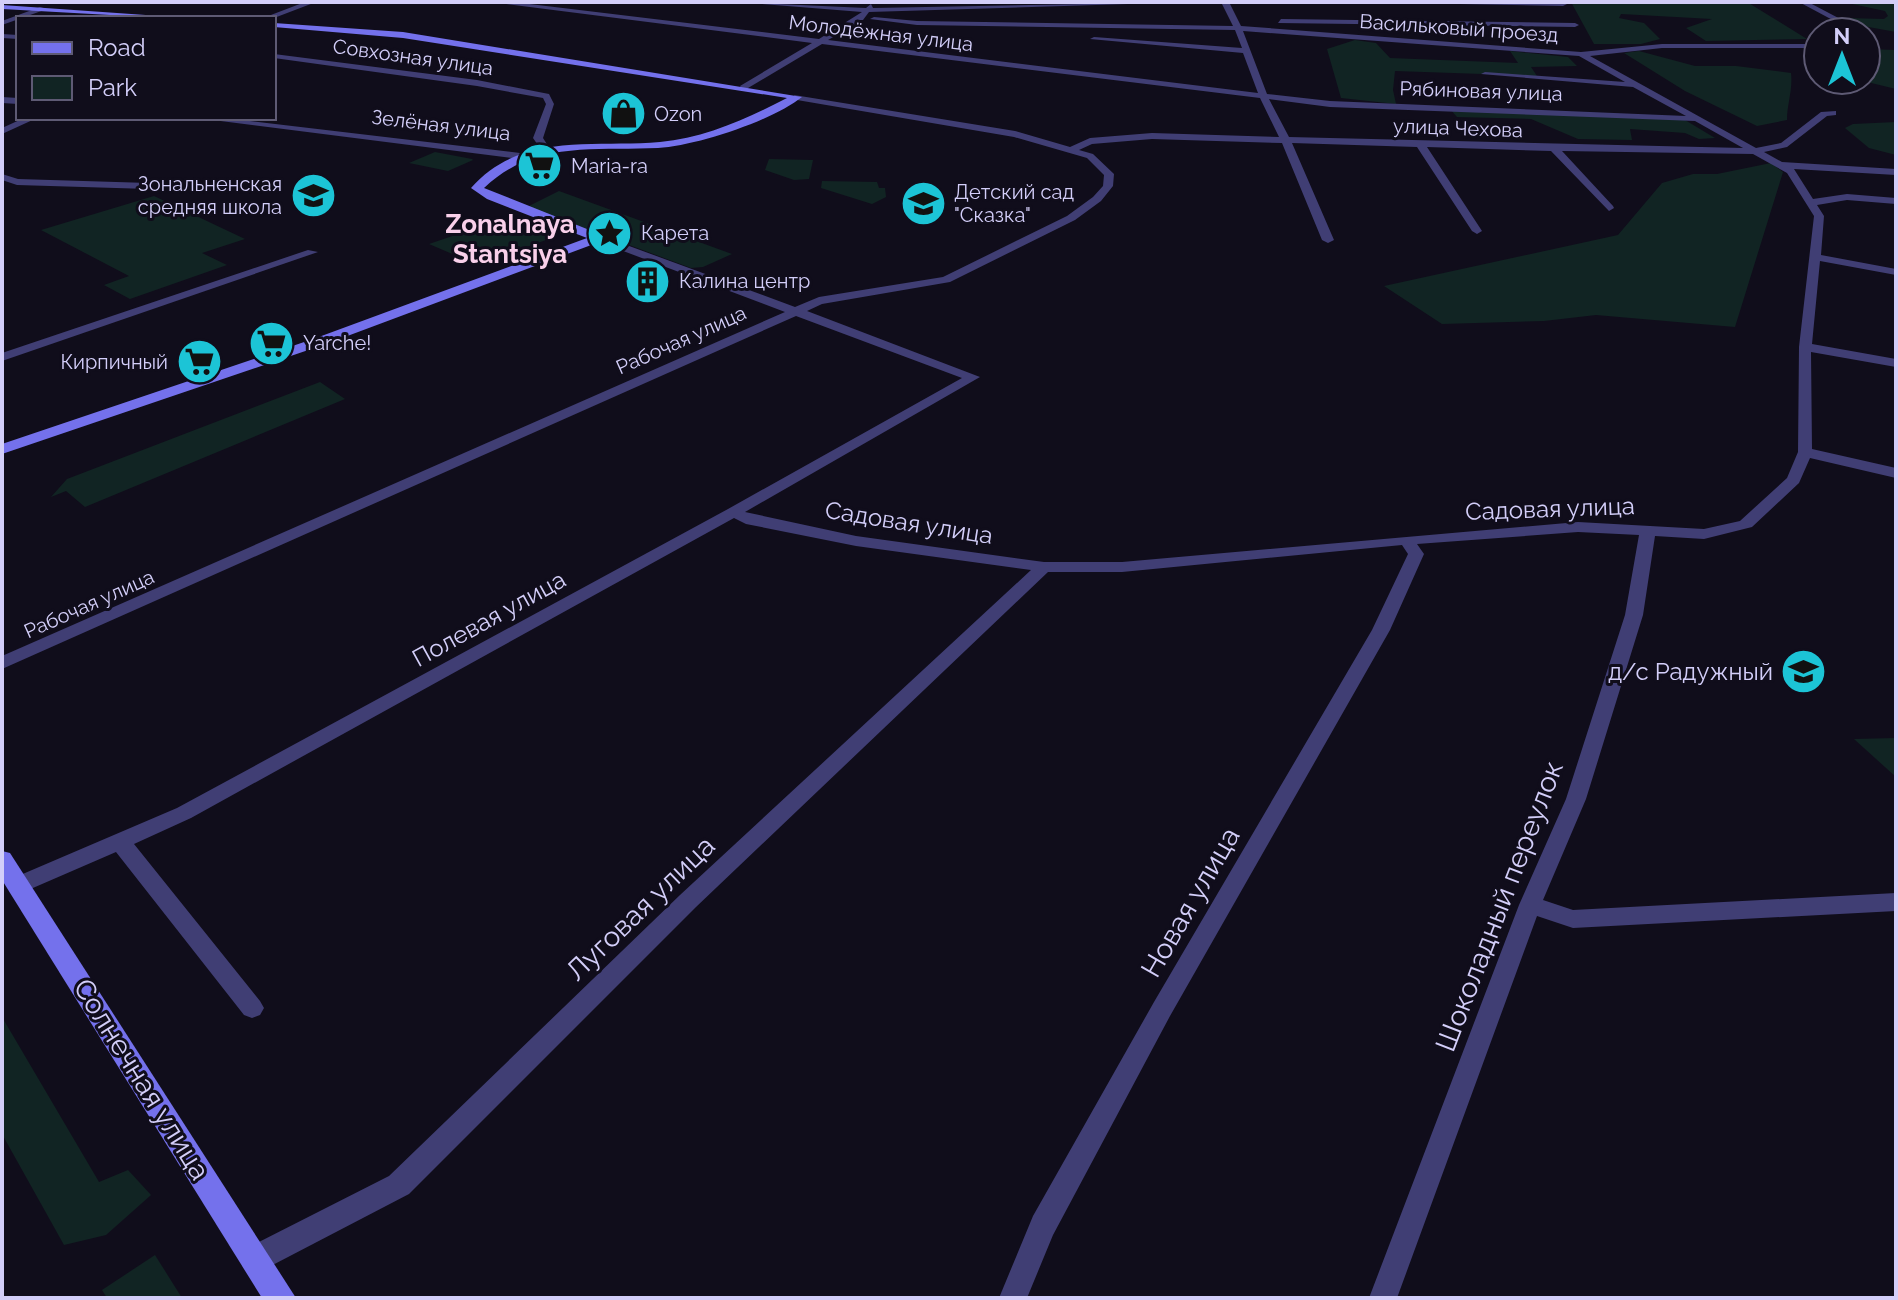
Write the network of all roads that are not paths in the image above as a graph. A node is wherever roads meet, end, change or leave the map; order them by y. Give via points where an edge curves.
1 (312, 2) edge
2 (495, 2) edge
3 (566, 2) edge
4 (742, 2) edge
5 (876, 2) edge
6 (1188, 2) edge
7 (1225, 2) edge
8 (1358, 2) edge
9 (1803, 2) edge
10 (1082, 3) edge
11 (1563, 4) dead end
12 (2, 7) edge
13 (43, 9) junction
14 (550, 9) junction
15 (868, 10) junction
16 (22, 16) edge
17 (110, 16) edge
18 (273, 16) edge
19 (1830, 16) edge
20 (860, 18) junction
21 (276, 25) edge
22 (1236, 25) junction
23 (1575, 25) dead end
24 (1094, 39) dead end
25 (820, 42) junction
26 (1802, 46) edge
27 (1246, 51) junction
28 (1581, 54) junction
29 (276, 56) edge
30 (1485, 74) dead end
31 (1638, 85) junction
32 (743, 88) junction
33 (1263, 95) junction
34 (797, 97) junction
35 (1833, 113) dead end
36 (27, 120) edge
37 (219, 120) edge
38 (1698, 120) junction
39 (2, 131) edge
40 (1286, 141) junction
41 (1421, 145) junction
42 (1554, 148) junction
43 (545, 149) junction
44 (1073, 149) junction
45 (1755, 151) junction
46 (520, 156) junction
47 (1781, 165) junction
48 (1896, 172) edge
49 (2, 177) edge
50 (149, 186) dead end
51 (1896, 201) edge
52 (1813, 202) junction
53 (1609, 208) dead end
54 (1477, 231) dead end
55 (598, 238) junction
56 (1328, 240) dead end
57 (312, 252) dead end
58 (1814, 257) junction
59 (1896, 272) edge
60 (797, 311) junction
61 (1805, 347) junction
62 (2, 357) edge
63 (1896, 363) edge
64 (973, 377) joint
65 (2, 449) edge
66 (1805, 452) junction
67 (1896, 473) edge
68 (734, 512) junction
69 (1648, 530) junction
70 (1406, 540) junction
71 (1044, 567) junction
72 (2, 663) edge
73 (120, 841) junction
74 (2, 860) edge
75 (19, 885) junction
76 (1896, 902) edge
77 (1530, 905) junction
78 (252, 1008) dead end
79 (255, 1259) junction
80 (280, 1298) edge
81 (1013, 1298) edge
82 (1383, 1298) edge

1 - 18 street
2 - 14 street, Молодёжная улица
3 - 14 street
4 - 15 street
5 - 15 street
6 - 10 street
7 - 22 street
8 - 11 street
9 - 19 street
10 - 15 street
12 - 13 street
13 - 16 street
13 - 17 street
14 - 25 street, Молодёжная улица
15 - 20 street
20 - 22 street via 932,24
20 - 25 street
21 - 32 street, Рабочая улица via 403,35
22 - 23 street
22 - 27 street
22 - 28 street, Васильковый проезд
24 - 27 street
25 - 32 street
25 - 33 street, Молодёжная улица
26 - 28 street via 1662,46
27 - 33 street
28 - 31 street
29 - 43 street, Совхозная улица via 546,96 550,104 538,138
30 - 31 street
31 - 38 street
32 - 34 street, Рабочая улица
33 - 38 street, Рябиновая улица via 1330,104
33 - 40 street
34 - 43 street via 742,125 662,145
34 - 44 street, Рабочая улица via 1015,134
35 - 45 street, улица Чехова via 1824,114 1784,145
36 - 39 street
37 - 46 street, Зелёная улица
38 - 45 street
40 - 41 street, улица Чехова
40 - 44 street, улица Чехова via 1152,136 1090,141
40 - 56 street
41 - 42 street, улица Чехова
41 - 54 street
42 - 45 street, улица Чехова
42 - 53 street
43 - 46 street
44 - 60 street, Рабочая улица via 1109,174 1108,186 1097,199 1071,218 946,280 819,301
45 - 47 street
46 - 55 street, Зелёная улица via 488,176 477,190
47 - 48 street
47 - 52 street
49 - 50 street via 17,182
51 - 52 street via 1862,197
52 - 58 street, Садовая улица via 1819,216
55 - 60 street, Зелёная улица
55 - 65 street via 321,341
57 - 62 street
58 - 59 street
58 - 61 street, Садовая улица
60 - 64 street, Зелёная улица
60 - 72 street, Рабочая улица
61 - 63 street
61 - 66 street, Садовая улица
64 - 68 street, Полевая улица
66 - 67 street
66 - 69 street, Садовая улица via 1794,480 1746,524 1704,534
68 - 71 street, Садовая улица via 746,519 856,541
68 - 73 street, Полевая улица via 184,813
69 - 70 street, Садовая улица via 1578,527
69 - 77 street, Шоколадный переулок via 1634,615 1576,799
70 - 71 street, Садовая улица via 1122,567
70 - 81 street, Новая улица via 1416,554 1381,630 1110,1104 1043,1226
71 - 79 street, Луговая улица via 688,901 399,1185
73 - 75 street, Полевая улица
73 - 78 street
74 - 75 street, Солнечная улица
75 - 79 street, Солнечная улица
76 - 77 street via 1573,919
77 - 82 street, Шоколадный переулок
79 - 80 street, Солнечная улица

